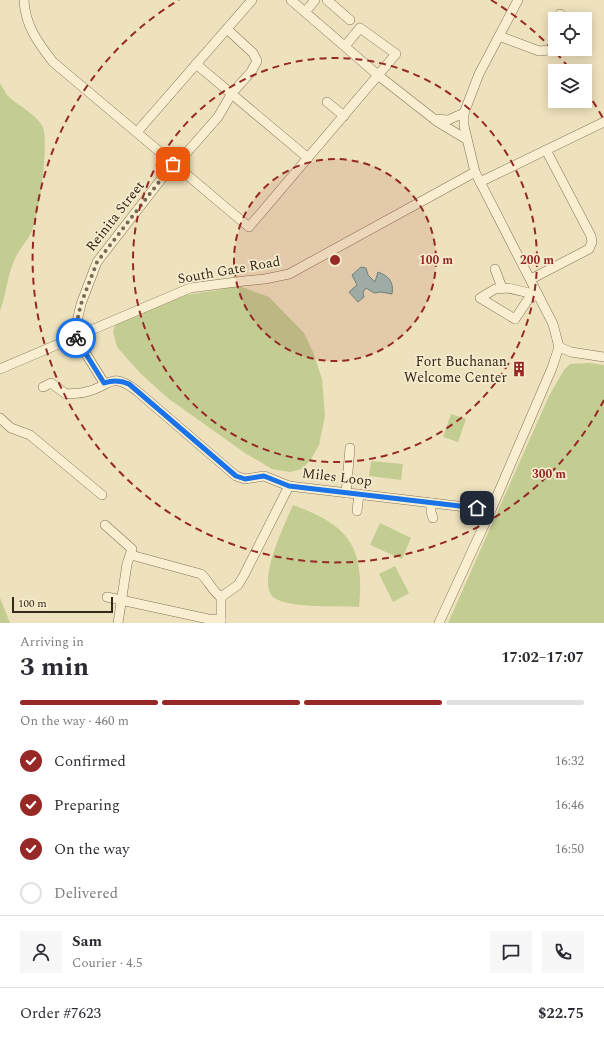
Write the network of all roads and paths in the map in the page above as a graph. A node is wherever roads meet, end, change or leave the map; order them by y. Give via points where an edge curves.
1 (24, 0) edge
2 (252, 0) edge
3 (291, 0) edge
4 (315, 0) edge
5 (327, 0) edge
6 (518, 0) edge
7 (305, 12) junction
8 (350, 20) dead end
9 (227, 29) junction
10 (499, 36) junction
11 (345, 46) junction
12 (548, 50) edge
13 (196, 64) junction
14 (379, 76) junction
15 (232, 94) junction
16 (327, 102) dead end
17 (464, 113) junction
18 (344, 116) junction
19 (434, 119) junction
20 (604, 122) edge
21 (137, 132) junction
22 (467, 140) junction
23 (546, 150) junction
24 (308, 158) junction
25 (174, 165) junction
26 (475, 172) junction
27 (480, 182) junction
28 (496, 269) dead end
29 (530, 279) junction
30 (502, 288) junction
31 (538, 295) junction
32 (75, 336) junction
33 (559, 347) junction
34 (604, 357) edge
35 (0, 369) edge
36 (104, 383) junction
37 (43, 387) dead end
38 (0, 418) edge
39 (350, 448) dead end
40 (289, 486) junction
41 (346, 492) junction
42 (359, 494) junction
43 (102, 495) dead end
44 (431, 503) junction
45 (491, 510) junction
46 (357, 511) dead end
47 (433, 518) dead end
48 (105, 525) dead end
49 (131, 555) junction
50 (107, 597) dead end
51 (221, 597) junction
52 (121, 601) junction
53 (221, 621) edge
54 (118, 623) edge
55 (439, 623) edge

1 - 21 street via 24,10 32,34 53,62
2 - 9 street
3 - 7 street
4 - 7 street
5 - 8 street
6 - 10 street
7 - 11 street
9 - 13 street
9 - 15 street, Reinita Street via 253,53 257,62
10 - 12 street via 539,51
10 - 17 street via 479,74
11 - 14 street
11 - 14 street via 360,28 396,54
13 - 15 street
13 - 21 street
14 - 18 street
14 - 19 street
15 - 24 street
15 - 25 street, Reinita Street via 218,117
16 - 18 street
17 - 19 street via 448,120
17 - 22 street
18 - 24 street
19 - 22 street
20 - 23 street
21 - 25 street
22 - 26 street
23 - 27 street
23 - 29 street via 592,242 589,249
24 - 25 street via 249,227
25 - 32 street, Reinita Street via 97,262 81,304
26 - 27 street
26 - 32 street, South Gate Road via 289,274 265,280 244,280 190,288
27 - 29 street
28 - 30 street
29 - 31 street
30 - 31 street
30 - 31 street via 495,288 480,298 515,319 529,298
31 - 33 street via 553,324
32 - 35 street, South Gate Road
32 - 36 street
33 - 34 street via 571,352
33 - 45 street
36 - 37 street via 86,392 66,394 52,383
36 - 40 street via 111,380 129,384 236,476 245,479 264,476
38 - 43 street via 11,428 30,434
39 - 41 street
40 - 41 street, Miles Loop
40 - 51 street, Miles Loop via 238,585
41 - 42 street, Miles Loop
42 - 44 street, Miles Loop
42 - 46 street
44 - 45 street, Miles Loop
44 - 47 street
45 - 55 street
48 - 49 street via 132,549
49 - 51 street via 201,574 214,592
49 - 52 street
50 - 52 street
51 - 53 street
52 - 53 street
52 - 54 street

